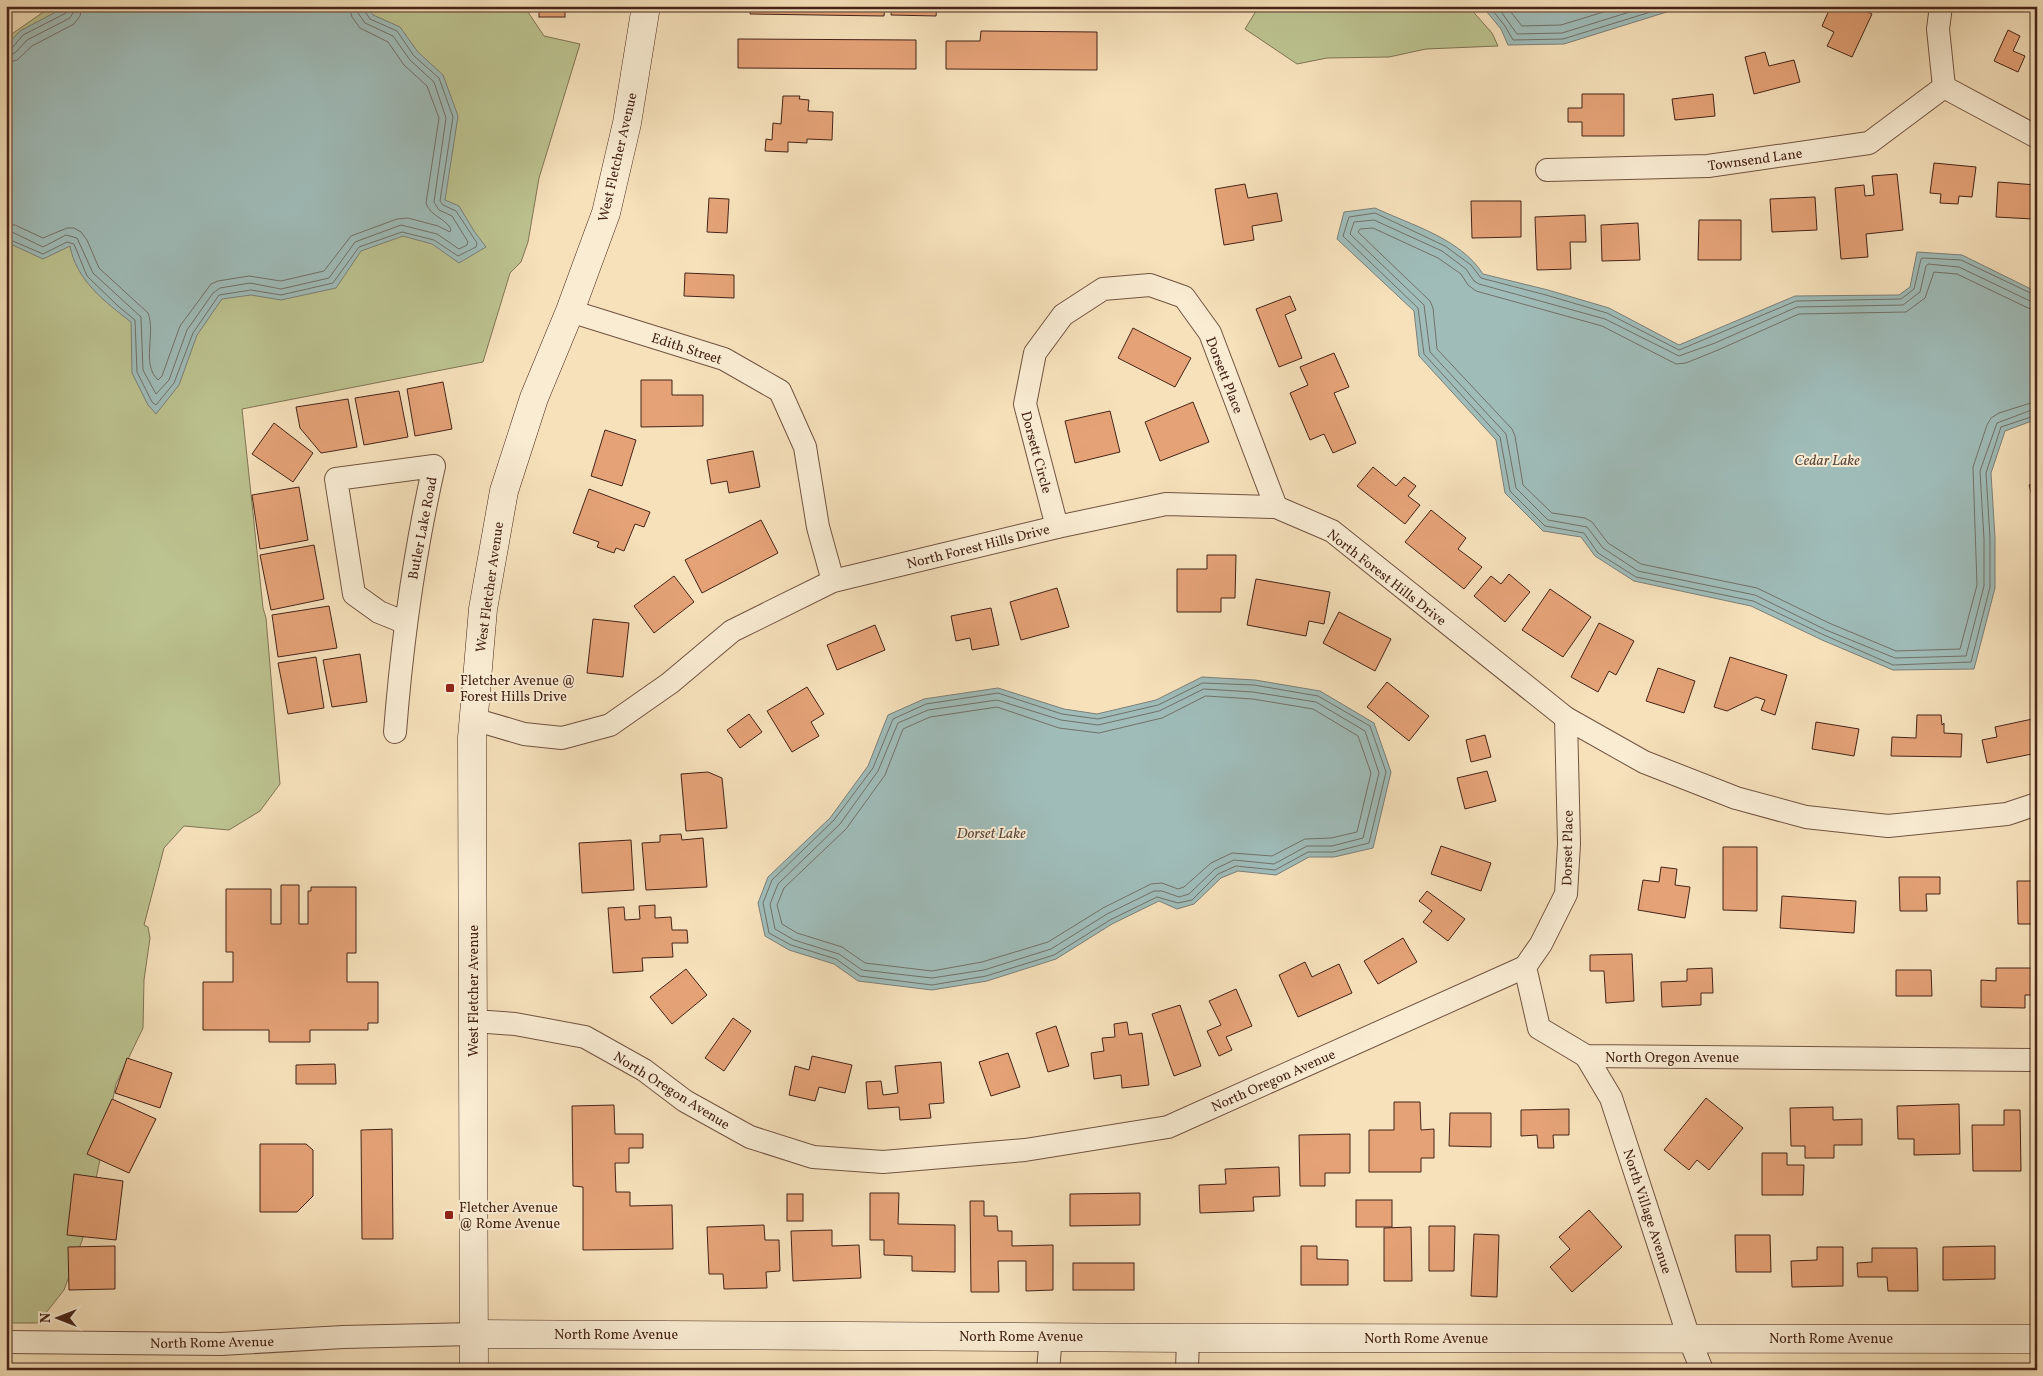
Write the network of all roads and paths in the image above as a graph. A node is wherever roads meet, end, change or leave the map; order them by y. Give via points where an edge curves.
1 (646, 6) edge
2 (1941, 6) edge
3 (1944, 87) junction
4 (2037, 137) edge
5 (1547, 170) dead end
6 (1103, 289) joint
7 (570, 311) junction
8 (1276, 507) junction
9 (1057, 527) junction
10 (833, 581) junction
11 (406, 623) junction
12 (1566, 718) junction
13 (473, 719) junction
14 (395, 732) dead end
15 (2037, 804) edge
16 (1525, 967) junction
17 (474, 1021) junction
18 (1586, 1056) junction
19 (2037, 1060) edge
20 (474, 1334) junction
21 (1051, 1336) junction
22 (1188, 1338) junction
23 (1689, 1338) junction
24 (2037, 1339) edge
25 (6, 1342) edge
26 (474, 1370) edge
27 (1048, 1370) edge
28 (1187, 1370) edge
29 (1702, 1370) edge

1 - 7 street, West Fletcher Avenue via 627,123 608,204
2 - 3 street via 1938,29
3 - 4 street
3 - 5 street, Townsend Lane via 1869,143 1708,166
6 - 8 street, Dorsett Place via 1150,285 1184,297 1210,334
6 - 9 street, Dorsett Circle via 1063,315 1035,353 1025,404
7 - 10 street, Edith Street via 724,359 780,390 805,447 818,527
7 - 13 street, West Fletcher Avenue via 534,398 504,491 483,609
8 - 9 street, North Forest Hills Drive via 1166,504
8 - 12 street, North Forest Hills Drive via 1332,531
9 - 10 street, North Forest Hills Drive
10 - 13 street, North Forest Hills Drive via 732,631 670,683 610,725 562,738 524,734
11 - 11 street, Butler Lake Road via 420,535 434,466 336,480 354,594 379,612
11 - 14 street, Butler Lake Road
12 - 15 street, North Forest Hills Drive via 1644,762 1736,798 1806,817 1888,826 2007,814
12 - 16 street, Dorset Place via 1569,844 1566,894 1541,944
13 - 17 street, West Fletcher Avenue
16 - 17 street, North Oregon Avenue via 1168,1127 1025,1150 883,1162 813,1157 750,1137 685,1101 644,1070 585,1038 515,1024
16 - 18 street, North Oregon Avenue via 1540,1028
17 - 20 street, West Fletcher Avenue
18 - 19 street, North Oregon Avenue
18 - 23 street, North Village Avenue via 1611,1098
20 - 21 street, North Rome Avenue
20 - 25 street, North Rome Avenue via 221,1344
20 - 26 street, West Fletcher Avenue
21 - 22 street, North Rome Avenue
21 - 27 street
22 - 23 street, North Rome Avenue
22 - 28 street
23 - 24 street, North Rome Avenue
23 - 29 street, North Village Avenue

